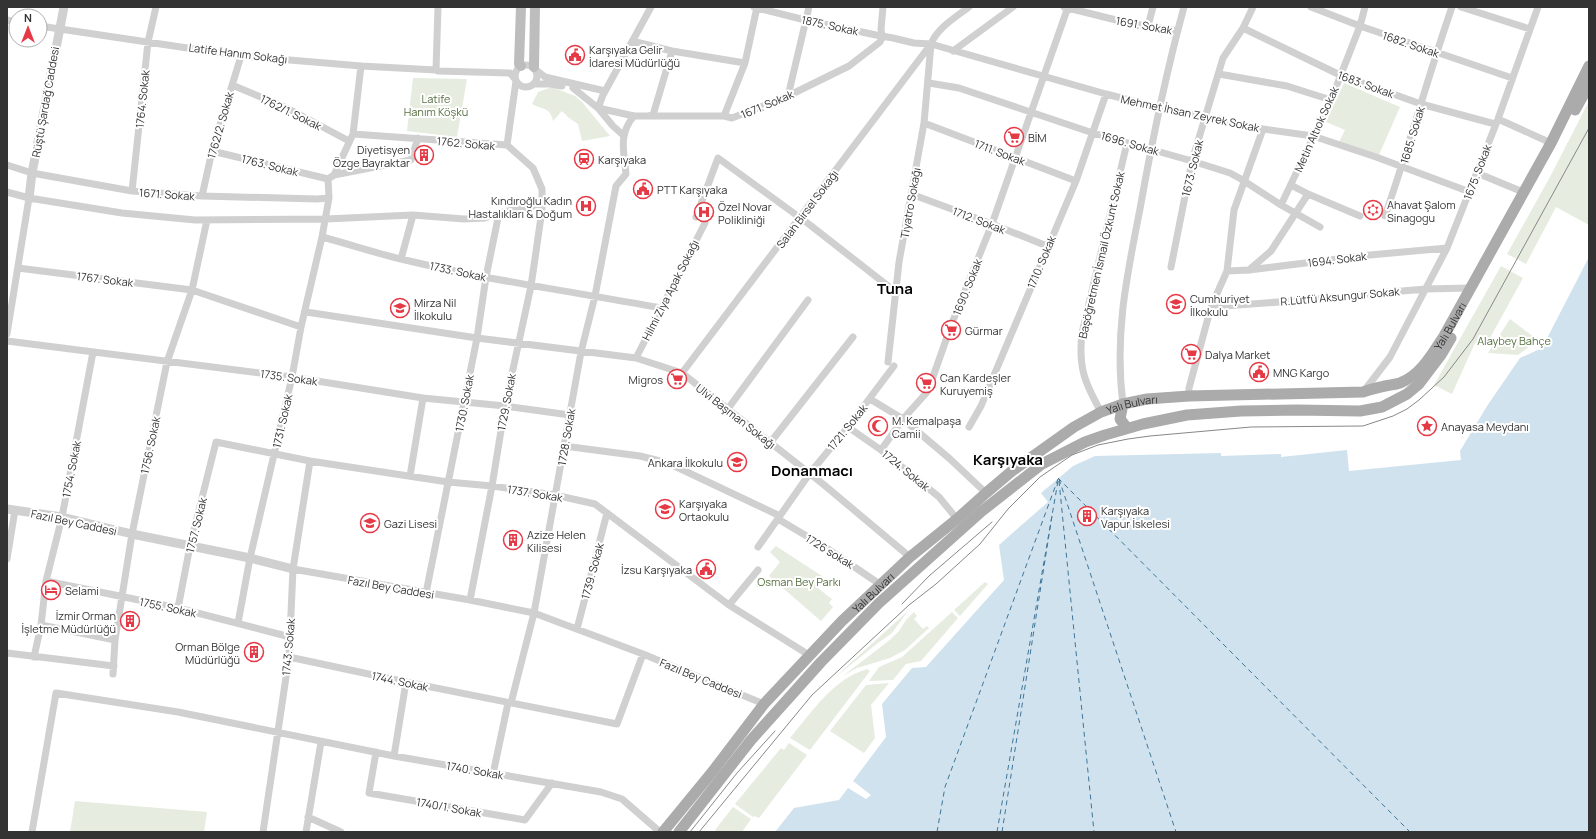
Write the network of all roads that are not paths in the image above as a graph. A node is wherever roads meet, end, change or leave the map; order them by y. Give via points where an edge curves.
1 (64, 7) edge
2 (156, 7) edge
3 (438, 7) edge
4 (521, 7) edge
5 (535, 7) edge
6 (651, 7) edge
7 (756, 7) edge
8 (809, 7) edge
9 (883, 7) edge
10 (969, 7) edge
11 (1013, 7) edge
12 (1067, 7) edge
13 (1153, 7) edge
14 (1184, 7) edge
15 (1253, 7) edge
16 (1310, 7) edge
17 (1365, 7) edge
18 (1452, 7) edge
19 (1461, 7) edge
20 (1538, 7) edge
21 (1328, 10) edge
22 (805, 20) junction
23 (1148, 26) junction
24 (1360, 26) junction
25 (48, 28) edge
26 (1243, 28) junction
27 (1530, 29) junction
28 (58, 30) junction
29 (1178, 31) junction
30 (882, 37) junction
31 (632, 41) junction
32 (148, 42) junction
33 (931, 44) junction
34 (672, 51) junction
35 (953, 51) junction
36 (1436, 52) junction
37 (241, 56) junction
38 (745, 63) junction
39 (361, 66) junction
40 (1589, 66) edge
41 (520, 68) junction
42 (535, 69) junction
43 (436, 70) junction
44 (1218, 74) junction
45 (1340, 75) junction
46 (1044, 77) junction
47 (1512, 78) junction
48 (516, 80) junction
49 (929, 83) junction
50 (534, 84) junction
51 (1589, 84) edge
52 (232, 85) junction
53 (573, 88) junction
54 (604, 93) junction
55 (1106, 94) junction
56 (788, 96) junction
57 (1331, 100) junction
58 (1421, 104) junction
59 (598, 108) junction
60 (1160, 108) junction
61 (1032, 112) junction
62 (634, 116) junction
63 (648, 116) junction
64 (724, 116) junction
65 (1205, 118) junction
66 (1496, 122) junction
67 (924, 123) junction
68 (1263, 129) junction
69 (1093, 133) junction
70 (623, 135) junction
71 (1313, 136) junction
72 (351, 137) junction
73 (418, 138) junction
74 (1127, 143) junction
75 (1551, 143) junction
76 (508, 145) junction
77 (1151, 149) junction
78 (212, 151) junction
79 (1016, 158) junction
80 (1192, 161) junction
81 (7, 164) edge
82 (1402, 167) junction
83 (1477, 172) junction
84 (32, 173) junction
85 (331, 177) junction
86 (1076, 181) junction
87 (1244, 181) junction
88 (1291, 185) junction
89 (132, 191) junction
90 (7, 192) edge
91 (1470, 192) junction
92 (1523, 192) junction
93 (911, 194) junction
94 (1308, 194) junction
95 (202, 196) junction
96 (29, 198) junction
97 (330, 198) junction
98 (542, 204) junction
99 (1281, 205) junction
100 (499, 213) junction
101 (1297, 213) junction
102 (413, 215) junction
103 (1360, 216) dead end
104 (1385, 216) dead end
105 (696, 217) dead end
106 (800, 218) junction
107 (326, 219) junction
108 (207, 220) junction
109 (705, 223) dead end
110 (992, 224) junction
111 (1320, 227) dead end
112 (322, 237) junction
113 (1047, 246) junction
114 (1447, 248) junction
115 (401, 259) junction
116 (1171, 266) dead end
117 (18, 268) junction
118 (1249, 270) junction
119 (1227, 271) junction
120 (486, 277) junction
121 (531, 286) junction
122 (1426, 288) junction
123 (1469, 288) junction
124 (192, 290) junction
125 (897, 293) junction
126 (595, 296) junction
127 (808, 300) dead end
128 (1211, 307) junction
129 (661, 308) junction
130 (306, 312) junction
131 (301, 327) junction
132 (7, 334) edge
133 (853, 337) dead end
134 (477, 338) junction
135 (7, 341) edge
136 (518, 344) junction
137 (93, 352) junction
138 (581, 352) junction
139 (636, 358) junction
140 (167, 362) junction
141 (891, 364) joint
142 (682, 373) junction
143 (292, 377) junction
144 (1363, 392) junction
145 (1188, 396) junction
146 (423, 398) junction
147 (870, 399) junction
148 (464, 402) junction
149 (1123, 404) junction
150 (505, 406) junction
151 (727, 410) junction
152 (1368, 411) junction
153 (1101, 412) junction
154 (570, 415) junction
155 (904, 419) junction
156 (848, 426) junction
157 (970, 427) dead end
158 (1130, 428) junction
159 (216, 442) joint
160 (770, 443) junction
161 (564, 446) junction
162 (881, 450) junction
163 (274, 455) junction
164 (310, 461) junction
165 (810, 473) junction
166 (410, 476) junction
167 (448, 482) junction
168 (492, 486) junction
169 (986, 493) junction
170 (555, 496) junction
171 (11, 510) edge
172 (607, 513) junction
173 (62, 517) junction
174 (779, 517) junction
175 (957, 519) junction
176 (132, 534) junction
177 (190, 546) junction
178 (758, 547) dead end
179 (910, 557) junction
180 (250, 558) junction
181 (7, 559) edge
182 (293, 569) junction
183 (758, 570) dead end
184 (46, 582) junction
185 (881, 585) junction
186 (426, 592) junction
187 (122, 597) junction
188 (470, 600) junction
189 (729, 605) junction
190 (178, 608) junction
191 (534, 613) junction
192 (238, 623) junction
193 (41, 625) junction
194 (577, 629) junction
195 (290, 637) junction
196 (115, 640) junction
197 (7, 653) edge
198 (642, 654) junction
199 (809, 655) junction
200 (34, 657) junction
201 (289, 657) junction
202 (114, 666) junction
203 (113, 674) dead end
204 (406, 682) junction
205 (510, 703) junction
206 (764, 704) junction
207 (277, 733) junction
208 (321, 742) junction
209 (376, 752) junction
210 (394, 756) junction
211 (493, 774) junction
212 (552, 783) junction
213 (308, 817) junction
214 (674, 817) junction
215 (682, 829) edge
216 (32, 832) edge
217 (263, 832) edge
218 (306, 832) edge
219 (341, 832) edge
220 (661, 832) edge

1 - 28 street, Rüştü Şardağ Caddesi
2 - 32 street, 1764. Sokak
3 - 43 street
4 - 41 main road
5 - 42 main road
6 - 31 street
7 - 22 street, 1875. Sokak
7 - 38 street
8 - 22 street
9 - 30 street
10 - 33 street, Salah Birsel Sokağı via 950,22
11 - 35 street
12 - 23 street, 1691. Sokak
12 - 46 street, 1690. Sokak
13 - 23 street
14 - 29 street
15 - 26 street, 1673. Sokak
16 - 21 street, 1682. Sokak
17 - 24 street, Metin Altıok Sokak
18 - 36 street, 1685. Sokak
19 - 27 street
20 - 27 street, 1675. Sokak
21 - 24 street, 1682. Sokak
22 - 30 street, 1875. Sokak
22 - 56 street
23 - 29 street, 1691. Sokak
24 - 36 street, 1682. Sokak
24 - 45 street, Metin Altıok Sokak
25 - 28 street, Latife Hanım Sokağı
26 - 44 street, 1673. Sokak via 1223,58
26 - 45 street, 1683. Sokak
27 - 47 street, 1675. Sokak
28 - 32 street, Latife Hanım Sokağı
28 - 84 street, Rüştü Şardağ Caddesi
29 - 60 street
30 - 33 street, 1875. Sokak
30 - 56 street, 1671. Sokak via 880,42 849,66
31 - 34 street
31 - 54 street
32 - 37 street, Latife Hanım Sokağı
32 - 89 street, 1764. Sokak
33 - 35 street, Mehmet İhsan Zeyrek Sokak
33 - 49 street, Tiyatro Sokağı
33 - 106 street, Salah Birsel Sokağı
34 - 38 street
34 - 63 street via 653,115
35 - 46 street, Mehmet İhsan Zeyrek Sokak
36 - 47 street, 1682. Sokak
36 - 58 street, 1685. Sokak
37 - 39 street, Latife Hanım Sokağı
37 - 52 street, 1762/2. Sokak
38 - 64 street
39 - 43 street, Latife Hanım Sokağı
39 - 72 street
40 - 75 main road, Yalı Bulvarı
41 - 42 street via 527,65
41 - 43 street, Latife Hanım Sokağı
41 - 48 street via 515,75
42 - 50 street via 538,78
42 - 54 street via 545,77
43 - 48 street, Latife Hanım Sokağı via 510,73
44 - 57 street via 1286,86
44 - 65 street, 1673. Sokak
45 - 57 street, Metin Altıok Sokak
45 - 58 street, 1683. Sokak
46 - 55 street, Mehmet İhsan Zeyrek Sokak
46 - 61 street, 1690. Sokak
47 - 66 street, 1675. Sokak
48 - 50 street via 518,85 525,88
48 - 76 street
49 - 61 street, 1696. Sokak via 959,88
49 - 67 street, Tiyatro Sokağı
50 - 53 street
51 - 152 main road, Yalı Bulvarı via 1441,355 1419,384 1407,394
52 - 72 street, 1762/1. Sokak
52 - 78 street, 1762/2. Sokak
53 - 54 street
53 - 59 street
54 - 59 street
55 - 60 street, Mehmet İhsan Zeyrek Sokak
55 - 69 street, 1710. Sokak
56 - 64 street, 1671. Sokak via 732,118
57 - 71 street, Metin Altıok Sokak
58 - 66 street, 1683. Sokak
58 - 82 street, 1685. Sokak
59 - 62 street, 1671. Sokak
59 - 70 street
60 - 65 street, Mehmet İhsan Zeyrek Sokak
60 - 77 street
61 - 69 street, 1696. Sokak
61 - 79 street, 1690. Sokak
62 - 63 street, 1671. Sokak
62 - 70 street
63 - 64 street, 1671. Sokak
65 - 68 street, Mehmet İhsan Zeyrek Sokak
65 - 80 street, 1673. Sokak
66 - 75 street, 1683. Sokak
66 - 83 street, 1675. Sokak
67 - 79 street, 1711. Sokak
67 - 93 street, Tiyatro Sokağı
68 - 71 street, Mehmet İhsan Zeyrek Sokak
68 - 87 street
69 - 74 street, 1696. Sokak
69 - 86 street, 1710. Sokak
70 - 126 street, 1728. Sokak via 626,174 616,186
71 - 82 street, Mehmet İhsan Zeyrek Sokak
71 - 88 street, Metin Altıok Sokak
72 - 73 street, 1762. Sokak
72 - 85 street
73 - 76 street, 1762. Sokak
73 - 85 street via 411,160
74 - 77 street, 1696. Sokak
74 - 153 street, Başöğretmen İsmail Özkunt Sokak via 1082,333 1083,374
75 - 92 main road, Yalı Bulvarı
76 - 98 street, 1762. Sokak via 533,168 542,189
77 - 80 street, 1696. Sokak
77 - 149 street via 1123,300 1120,343
78 - 85 street, 1763. Sokak
78 - 95 street, 1762/2. Sokak
79 - 86 street, 1711. Sokak
79 - 110 street, 1690. Sokak
80 - 87 street, 1696. Sokak via 1230,173
80 - 116 street, 1673. Sokak
81 - 84 street, 1671. Sokak
82 - 91 street, Mehmet İhsan Zeyrek Sokak
82 - 104 street, 1685. Sokak
83 - 91 street, 1675. Sokak
83 - 92 street
84 - 89 street, 1671. Sokak
84 - 96 street, Rüştü Şardağ Caddesi
85 - 97 street, 1731. Sokak
86 - 113 street, 1710. Sokak
87 - 99 street, 1696. Sokak
87 - 119 street via 1234,210
88 - 94 street
88 - 99 street, Metin Altıok Sokak
89 - 95 street, 1671. Sokak
90 - 96 street, 1671. Sokak
91 - 114 street, 1675. Sokak
92 - 123 main road, Yalı Bulvarı
93 - 110 street, 1712. Sokak
93 - 125 street, Tiyatro Sokağı via 899,262
94 - 101 street
94 - 103 street
95 - 97 street, 1671. Sokak
96 - 108 street, 1671. Sokak via 122,213
96 - 117 street
97 - 107 street, 1731. Sokak
98 - 100 street, 1671. Sokak
98 - 121 street, 1729. Sokak
99 - 101 street, 1696. Sokak
100 - 102 street, 1671. Sokak via 485,218 464,219
100 - 120 street, 1730. Sokak
101 - 111 street, 1696. Sokak
101 - 118 street via 1271,251
102 - 107 street, 1671. Sokak
102 - 115 street
105 - 106 street via 718,158
106 - 125 street
106 - 142 street, Salah Birsel Sokağı
107 - 108 street, 1671. Sokak
107 - 112 street, 1731. Sokak
108 - 124 street, 1756. Sokak
109 - 129 street, Hilmi Ziya Apak Sokağı
110 - 113 street, 1712. Sokak
110 - 155 street, 1690. Sokak via 928,391
112 - 115 street, 1733. Sokak
112 - 130 street, 1731. Sokak
113 - 157 street, 1710. Sokak
114 - 118 street, 1694. Sokak
114 - 122 street, 1675. Sokak
115 - 120 street, 1733. Sokak
117 - 124 street, 1767. Sokak
117 - 132 street
118 - 119 street, 1694. Sokak
119 - 128 street
120 - 121 street, 1733. Sokak
120 - 134 street, 1730. Sokak
121 - 126 street, 1733. Sokak
121 - 136 street, 1729. Sokak
122 - 123 street, R.Lütfü Aksungur Sokak
122 - 128 street, R.Lütfü Aksungur Sokak
122 - 144 street, 1675. Sokak via 1390,357
123 - 144 main road, Yalı Bulvarı via 1444,336 1418,372 1398,384
124 - 131 street, 1767. Sokak
124 - 140 street, 1756. Sokak
125 - 141 street, Tiyatro Sokağı
126 - 129 street, 1733. Sokak
126 - 138 street, 1728. Sokak
127 - 151 street
128 - 145 street
129 - 139 street, Hilmi Ziya Apak Sokağı
130 - 131 street, 1731. Sokak
130 - 134 street
131 - 143 street, 1731. Sokak
133 - 160 street
134 - 136 street
134 - 148 street, 1730. Sokak
135 - 137 street, 1735. Sokak
136 - 138 street
136 - 150 street, 1729. Sokak
137 - 140 street, 1735. Sokak
137 - 173 street, 1754. Sokak
138 - 139 street
138 - 154 street, 1728. Sokak
139 - 142 street
140 - 143 street, 1735. Sokak
140 - 176 street, 1756. Sokak
141 - 147 street, 1721. Sokak
142 - 151 street, Ulvi Başman Sokağı
143 - 146 street, 1735. Sokak
143 - 163 street, 1731. Sokak
144 - 145 main road, Yalı Bulvarı
144 - 152 main road via 1372,396 1372,404
145 - 149 main road, Yalı Bulvarı via 1147,398
146 - 148 street, 1735. Sokak
146 - 166 street
147 - 155 street
147 - 156 street, 1721. Sokak
148 - 150 street, 1735. Sokak
148 - 167 street, 1730. Sokak
149 - 153 main road, Yalı Bulvarı
149 - 158 main road via 1120,419
150 - 154 street, 1735. Sokak
150 - 168 street, 1729. Sokak
151 - 160 street, Ulvi Başman Sokağı
152 - 158 main road, Yalı Bulvarı via 1213,412
153 - 169 main road, Yalı Bulvarı via 1074,427
154 - 161 street, 1728. Sokak
155 - 162 street, 1690. Sokak
155 - 169 street
156 - 162 street, 1724. Sokak
156 - 165 street, 1721. Sokak
158 - 215 main road, Yalı Bulvarı via 1085,442 1042,464 982,511 879,603 821,662 751,740
159 - 163 street, 1737. Sokak
159 - 177 street, 1757. Sokak
160 - 165 street, Ulvi Başman Sokağı
161 - 170 street, 1728. Sokak
161 - 174 street, 1726 sokak via 640,456 668,463
162 - 175 street, 1724. Sokak via 939,497
163 - 164 street, 1737. Sokak
163 - 180 street, 1731. Sokak
164 - 166 street, 1737. Sokak
164 - 182 street, 1743. Sokak
165 - 174 street, 1721. Sokak
165 - 179 street, Ulvi Başman Sokağı
166 - 167 street, 1737. Sokak
167 - 168 street, 1737. Sokak
167 - 186 street, 1730. Sokak
168 - 170 street, 1737. Sokak
168 - 188 street, 1729. Sokak
169 - 175 main road, Yalı Bulvarı
170 - 172 street, 1737. Sokak via 595,504
170 - 191 street, 1728. Sokak
171 - 173 street, Fazıl Bey Caddesi
171 - 181 street
172 - 189 street, 1737. Sokak
172 - 194 street, 1739. Sokak
173 - 176 street, Fazıl Bey Caddesi
173 - 184 street, 1754. Sokak
174 - 178 street, 1721. Sokak
174 - 185 street, 1726 sokak
175 - 179 main road, Yalı Bulvarı
176 - 177 street, Fazıl Bey Caddesi
176 - 187 street, 1756. Sokak
177 - 180 street, Fazıl Bey Caddesi
177 - 190 street, 1757. Sokak
179 - 185 main road, Yalı Bulvarı
180 - 182 street, Fazıl Bey Caddesi
180 - 192 street, 1731. Sokak
182 - 186 street, Fazıl Bey Caddesi
182 - 195 street, 1743. Sokak
183 - 189 street
184 - 187 street, 1755. Sokak
184 - 193 street, 1754. Sokak
185 - 199 main road, Yalı Bulvarı
186 - 188 street, Fazıl Bey Caddesi
187 - 190 street, 1755. Sokak
187 - 196 street, 1756. Sokak
188 - 191 street, Fazıl Bey Caddesi
189 - 199 street, 1737. Sokak
190 - 192 street, 1755. Sokak
191 - 194 street, Fazıl Bey Caddesi
191 - 205 street, 1728. Sokak
192 - 195 street, 1755. Sokak
193 - 196 street
193 - 200 street, 1754. Sokak
194 - 198 street, Fazıl Bey Caddesi
195 - 201 street, 1743. Sokak
196 - 202 street, 1756. Sokak
197 - 200 street
198 - 205 street via 617,724
198 - 206 street, Fazıl Bey Caddesi
199 - 206 main road, Yalı Bulvarı
200 - 202 street
201 - 204 street, 1744. Sokak
201 - 207 street, 1743. Sokak
202 - 203 street, 1756. Sokak
204 - 205 street, 1744. Sokak
204 - 210 street
205 - 211 street, 1728. Sokak
206 - 214 main road, Yalı Bulvarı
207 - 208 street, 1740. Sokak
207 - 216 street, 1740. Sokak via 178,712 56,693
207 - 217 street, 1743. Sokak
208 - 209 street, 1740. Sokak
208 - 213 street
209 - 210 street, 1740. Sokak
209 - 212 street, 1740/1. Sokak via 369,793 408,800 525,820
210 - 211 street, 1740. Sokak
211 - 212 street, 1740. Sokak
212 - 220 street, 1740. Sokak via 601,792 622,799
213 - 218 street
213 - 219 street
214 - 215 main road
214 - 220 main road, Yalı Bulvarı

